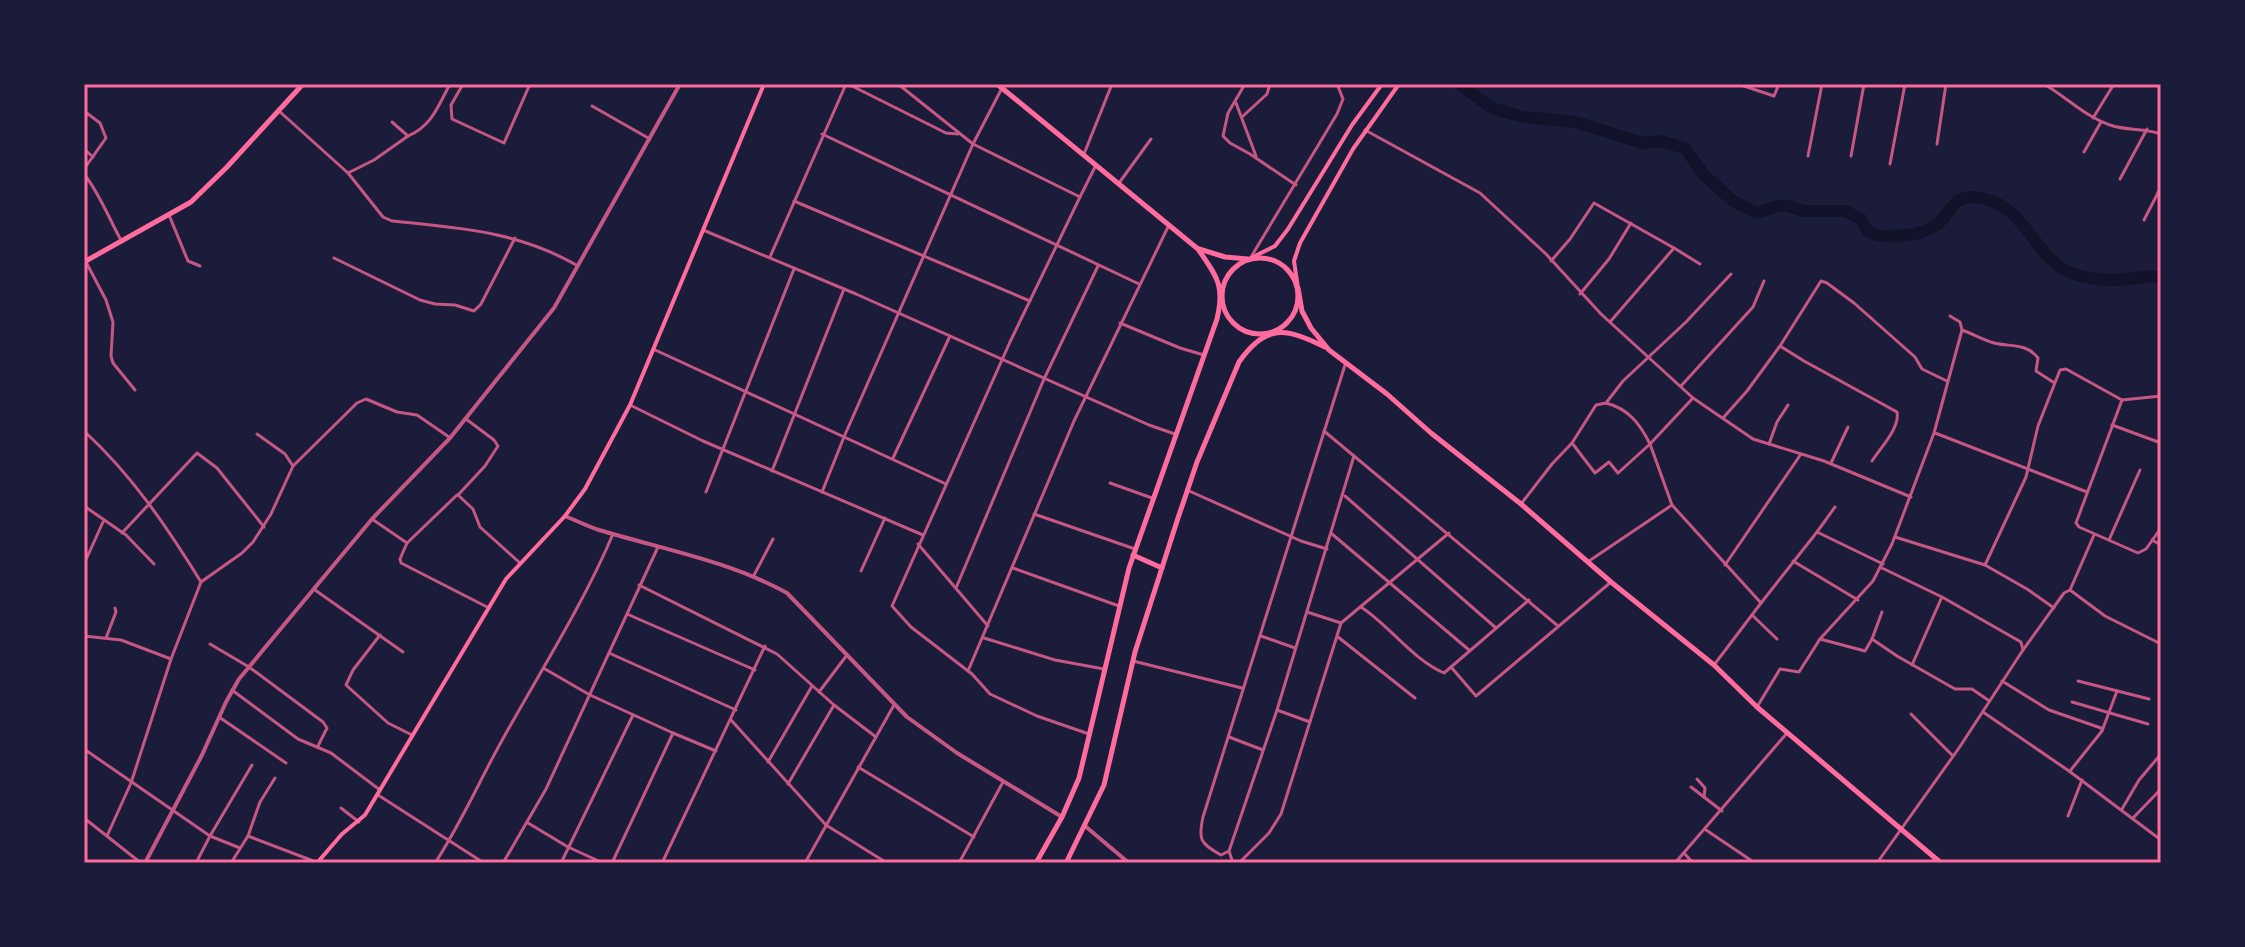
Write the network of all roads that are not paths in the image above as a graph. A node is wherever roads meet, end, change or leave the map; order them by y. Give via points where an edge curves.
1 (303, 84) edge
2 (450, 84) edge
3 (463, 84) edge
4 (530, 84) edge
5 (680, 84) edge
6 (764, 84) edge
7 (847, 84) edge
8 (898, 84) edge
9 (1112, 84) edge
10 (1245, 84) edge
11 (1270, 84) edge
12 (1337, 84) edge
13 (1399, 84) edge
14 (1738, 84) edge
15 (1779, 84) edge
16 (1822, 84) edge
17 (1864, 84) edge
18 (1905, 84) edge
19 (1946, 84) edge
20 (2044, 84) edge
21 (2114, 84) edge
22 (1000, 86) edge
23 (1381, 86) edge
24 (1235, 102) junction
25 (592, 106) dead end
26 (84, 111) edge
27 (279, 111) junction
28 (1242, 117) junction
29 (2093, 118) junction
30 (392, 122) dead end
31 (2101, 122) junction
32 (2147, 129) junction
33 (1365, 130) junction
34 (822, 134) junction
35 (958, 134) junction
36 (2161, 134) edge
37 (408, 136) junction
38 (650, 139) junction
39 (1151, 139) dead end
40 (973, 144) junction
41 (1937, 144) dead end
42 (84, 149) edge
43 (2084, 152) dead end
44 (1084, 154) junction
45 (1808, 156) dead end
46 (1851, 156) dead end
47 (94, 158) junction
48 (1258, 159) junction
49 (1096, 164) junction
50 (1890, 164) dead end
51 (84, 172) edge
52 (348, 173) junction
53 (2120, 179) dead end
54 (1119, 183) junction
55 (1296, 185) junction
56 (2161, 187) edge
57 (950, 195) junction
58 (1080, 197) junction
59 (794, 201) junction
60 (169, 215) junction
61 (2144, 220) dead end
62 (1631, 223) junction
63 (1170, 224) junction
64 (703, 230) junction
65 (515, 238) junction
66 (122, 242) junction
67 (1056, 246) junction
68 (1674, 248) junction
69 (1198, 249) junction
70 (925, 255) junction
71 (770, 257) junction
72 (334, 258) dead end
73 (1249, 259) junction
74 (1551, 261) junction
75 (85, 262) edge
76 (1700, 264) dead end
77 (200, 266) dead end
78 (579, 266) junction
79 (1098, 266) junction
80 (795, 268) junction
81 (1731, 274) dead end
82 (1764, 281) dead end
83 (1139, 284) junction
84 (1298, 288) junction
85 (844, 289) junction
86 (1580, 294) junction
87 (1222, 295) junction
88 (1030, 301) junction
89 (900, 313) junction
90 (1950, 316) dead end
91 (1610, 322) junction
92 (1120, 323) junction
93 (1962, 330) junction
94 (1272, 332) junction
95 (950, 336) junction
96 (1780, 346) junction
97 (653, 349) junction
98 (1329, 350) junction
99 (1204, 355) junction
100 (1648, 358) junction
101 (1002, 359) junction
102 (1346, 364) junction
103 (1044, 379) junction
104 (1947, 381) junction
105 (2053, 382) junction
106 (1681, 386) junction
107 (135, 390) dead end
108 (745, 391) junction
109 (2161, 396) edge
110 (1085, 397) junction
111 (1693, 398) junction
112 (2122, 400) junction
113 (1606, 403) junction
114 (630, 405) junction
115 (1788, 405) dead end
116 (795, 415) junction
117 (1723, 418) junction
118 (466, 419) junction
119 (2112, 425) junction
120 (1848, 427) dead end
121 (84, 431) edge
122 (1324, 431) junction
123 (1934, 433) junction
124 (257, 434) dead end
125 (1175, 434) junction
126 (844, 437) junction
127 (450, 438) junction
128 (1572, 443) junction
129 (2161, 443) edge
130 (1650, 444) junction
131 (1769, 444) junction
132 (724, 450) junction
133 (1801, 454) junction
134 (1354, 456) junction
135 (893, 458) junction
136 (1872, 461) dead end
137 (1831, 463) junction
138 (293, 466) junction
139 (2028, 469) junction
140 (2140, 470) dead end
141 (772, 471) junction
142 (1110, 483) dead end
143 (946, 484) junction
144 (1187, 490) junction
145 (706, 492) dead end
146 (822, 492) junction
147 (2087, 492) junction
148 (458, 495) junction
149 (1344, 495) junction
150 (1911, 497) junction
151 (1152, 498) junction
152 (149, 503) junction
153 (1521, 504) junction
154 (1672, 505) junction
155 (84, 506) edge
156 (1835, 507) dead end
157 (1034, 514) junction
158 (565, 516) junction
159 (885, 518) junction
160 (372, 519) junction
161 (103, 522) junction
162 (264, 527) junction
163 (2161, 528) edge
164 (1817, 532) junction
165 (122, 533) junction
166 (1449, 533) junction
167 (613, 534) junction
168 (1332, 534) junction
169 (2094, 534) junction
170 (923, 535) junction
171 (1290, 535) junction
172 (1895, 537) junction
173 (773, 539) dead end
174 (2109, 540) junction
175 (2152, 540) junction
176 (407, 543) junction
177 (918, 544) junction
178 (2161, 545) edge
179 (658, 546) junction
180 (1327, 549) junction
181 (1134, 552) junction
182 (1418, 560) junction
183 (1793, 561) junction
184 (1588, 562) junction
185 (520, 563) junction
186 (84, 564) edge
187 (154, 564) dead end
188 (1725, 565) junction
189 (1882, 565) junction
190 (1985, 565) junction
191 (1012, 568) junction
192 (1162, 568) junction
193 (861, 571) dead end
194 (753, 577) junction
195 (201, 582) junction
196 (1611, 582) junction
197 (1390, 583) junction
198 (639, 585) junction
199 (956, 588) junction
200 (315, 590) junction
201 (2070, 590) junction
202 (1942, 597) junction
203 (1530, 600) junction
204 (1858, 600) junction
205 (1761, 603) junction
206 (1119, 606) junction
207 (1361, 607) junction
208 (115, 608) dead end
209 (489, 608) junction
210 (2054, 608) junction
211 (1307, 612) junction
212 (1882, 612) dead end
213 (627, 614) junction
214 (1752, 615) junction
215 (1341, 623) junction
216 (988, 626) junction
217 (1558, 626) junction
218 (1496, 628) junction
219 (380, 635) junction
220 (84, 636) edge
221 (1261, 636) junction
222 (1338, 637) junction
223 (106, 638) junction
224 (984, 638) junction
225 (1777, 639) dead end
226 (1820, 639) junction
227 (1872, 639) junction
228 (210, 644) dead end
229 (2161, 644) edge
230 (765, 646) junction
231 (1296, 649) junction
232 (1469, 650) junction
233 (2023, 650) junction
234 (403, 652) dead end
235 (609, 653) junction
236 (847, 655) junction
237 (171, 659) junction
238 (1133, 661) junction
239 (1714, 665) junction
240 (1912, 665) junction
241 (249, 667) junction
242 (1451, 667) junction
243 (545, 669) junction
244 (1104, 669) junction
245 (755, 670) junction
246 (968, 671) junction
247 (2002, 681) junction
248 (2078, 681) dead end
249 (812, 686) junction
250 (1242, 688) junction
251 (232, 690) junction
252 (2117, 691) junction
253 (819, 692) junction
254 (590, 695) junction
255 (1415, 698) dead end
256 (2149, 699) dead end
257 (1988, 700) junction
258 (2072, 702) dead end
259 (834, 705) junction
260 (894, 705) junction
261 (1757, 707) junction
262 (736, 710) junction
263 (1277, 710) junction
264 (1984, 710) junction
265 (2109, 713) junction
266 (1911, 714) dead end
267 (633, 715) junction
268 (219, 717) junction
269 (731, 720) junction
270 (1310, 722) junction
271 (2148, 724) dead end
272 (2102, 731) junction
273 (673, 733) junction
274 (1787, 733) junction
275 (1089, 734) junction
276 (412, 735) junction
277 (876, 737) junction
278 (1229, 737) junction
279 (318, 746) junction
280 (84, 749) edge
281 (1264, 750) junction
282 (716, 751) junction
283 (2161, 754) edge
284 (1953, 756) junction
285 (768, 762) junction
286 (286, 763) dead end
287 (252, 765) dead end
288 (858, 767) junction
289 (2069, 771) junction
290 (275, 778) dead end
291 (1697, 779) dead end
292 (2082, 780) junction
293 (1004, 782) junction
294 (131, 783) junction
295 (788, 784) junction
296 (1691, 787) dead end
297 (2161, 789) edge
298 (379, 793) junction
299 (1704, 797) junction
300 (341, 808) dead end
301 (2122, 809) junction
302 (172, 810) junction
303 (1722, 811) junction
304 (2068, 816) dead end
305 (1062, 817) junction
306 (84, 818) edge
307 (2133, 818) junction
308 (359, 822) junction
309 (528, 823) junction
310 (826, 825) junction
311 (1085, 826) junction
312 (1900, 829) junction
313 (1706, 830) junction
314 (107, 836) junction
315 (210, 836) junction
316 (248, 836) junction
317 (974, 837) junction
318 (2161, 840) edge
319 (449, 841) junction
320 (568, 847) junction
321 (240, 848) junction
322 (1229, 851) junction
323 (1684, 853) junction
324 (143, 863) edge
325 (196, 863) edge
326 (231, 863) edge
327 (317, 863) edge
328 (435, 863) edge
329 (484, 863) edge
330 (503, 863) edge
331 (561, 863) edge
332 (603, 863) edge
333 (612, 863) edge
334 (662, 863) edge
335 (805, 863) edge
336 (887, 863) edge
337 (959, 863) edge
338 (1036, 863) edge
339 (1066, 863) edge
340 (1129, 863) edge
341 (1233, 863) edge
342 (1239, 863) edge
343 (1675, 863) edge
344 (1693, 863) edge
345 (1755, 863) edge
346 (1877, 863) edge
347 (1941, 863) edge

1 - 27 main road
2 - 37 street via 430,122
3 - 4 street via 451,105 452,119 504,143
5 - 38 street
6 - 64 main road
7 - 34 street
7 - 35 street via 946,133
8 - 35 street
9 - 44 street
10 - 24 street
11 - 28 street via 1267,94
12 - 55 street via 1342,104
13 - 33 main road
14 - 15 street via 1772,96
16 - 45 street
17 - 46 street
18 - 50 street
19 - 41 street
20 - 29 street
21 - 29 street
22 - 40 street
22 - 44 main road
23 - 73 main road via 1288,229 1275,246
24 - 28 street
24 - 48 street via 1223,136
25 - 38 street
26 - 47 street via 106,134
27 - 52 street
27 - 60 main road via 211,184
28 - 48 street
29 - 31 street
30 - 37 street
31 - 32 street
31 - 43 street
32 - 36 street
32 - 53 street
33 - 74 street via 1480,193
33 - 84 main road via 1296,252
34 - 57 street
34 - 59 street
35 - 40 street
37 - 52 street
38 - 78 street
39 - 54 street
40 - 57 street
40 - 58 street
42 - 47 street
44 - 49 main road
47 - 51 street
48 - 55 street
49 - 54 main road
49 - 58 street
51 - 66 street
52 - 65 street via 387,219
54 - 63 main road
55 - 73 street
56 - 61 street
57 - 67 street
57 - 70 street
58 - 67 street
59 - 70 street
59 - 71 street
60 - 66 main road
60 - 77 street via 188,261
62 - 68 street
62 - 74 street via 1594,203
62 - 86 street
63 - 69 main road
63 - 83 street
64 - 71 street
64 - 97 main road
65 - 72 street via 474,311 420,300
65 - 78 street
66 - 75 main road
67 - 79 street
67 - 88 street
68 - 76 street
68 - 91 street
69 - 73 main road
69 - 87 main road via 1217,276
70 - 88 street
70 - 89 street
71 - 80 street
73 - 84 main road via 1280,263
73 - 87 main road via 1230,273
74 - 86 street
75 - 107 street via 113,322 113,363
78 - 118 street via 554,308
79 - 83 street
79 - 103 street
80 - 85 street
80 - 108 street
81 - 100 street
82 - 106 street via 1753,307
83 - 92 street
84 - 94 main road via 1295,311
84 - 98 main road via 1302,311
85 - 89 street
85 - 116 street
86 - 91 street
87 - 94 main road via 1235,324 1248,332
87 - 99 main road
88 - 101 street
89 - 95 street
89 - 126 street
90 - 93 street
91 - 100 street
92 - 99 street
92 - 110 street
93 - 104 street
93 - 105 street via 2035,353 2036,371
94 - 98 main road via 1302,336
94 - 144 main road via 1249,347 1239,362
95 - 101 street
95 - 135 street
96 - 104 street via 1821,281 1854,303 1925,370
96 - 117 street
96 - 136 street via 1897,412 1898,420
97 - 108 street
97 - 114 main road
98 - 102 main road
99 - 125 main road
100 - 106 street
100 - 113 street
101 - 103 street
101 - 143 street
102 - 122 street
102 - 153 main road
103 - 110 street
103 - 199 street
104 - 123 street
105 - 112 street via 2066,369
105 - 139 street
106 - 111 street
108 - 116 street
108 - 132 street
109 - 112 street
110 - 125 street
110 - 157 street
111 - 117 street
111 - 130 street
112 - 119 street
113 - 128 street via 1596,405
113 - 130 street via 1625,410
114 - 132 street
114 - 158 main road
115 - 131 street
116 - 126 street
116 - 141 street
117 - 131 street
118 - 127 street
118 - 148 street via 498,444
119 - 129 street
119 - 147 street
120 - 137 street
121 - 152 street via 122,467
122 - 134 street
122 - 171 street
123 - 139 street
123 - 150 street
124 - 138 street
125 - 151 main road
126 - 135 street
126 - 146 street
127 - 138 street via 424,418 366,399
127 - 160 street
128 - 130 street via 1595,473 1609,462 1618,473
128 - 153 street
130 - 154 street
131 - 133 street
132 - 141 street
132 - 145 street
133 - 137 street
133 - 188 street
134 - 149 street
134 - 166 street
135 - 143 street
137 - 150 street
138 - 162 street
139 - 147 street
139 - 190 street
140 - 174 street
141 - 146 street
142 - 151 street
143 - 170 street
144 - 171 street
144 - 192 main road
146 - 159 street
147 - 169 street via 2076,523
148 - 176 street
148 - 185 street via 473,509 480,527
149 - 168 street
149 - 182 street
150 - 172 street
151 - 181 main road
152 - 162 street via 198,453 217,468
152 - 165 street
152 - 195 street
153 - 184 main road
154 - 184 street
154 - 188 street
155 - 161 street
156 - 164 street
157 - 181 street
157 - 191 street
158 - 167 street
158 - 185 main road
159 - 170 street
159 - 193 street
160 - 176 street
160 - 200 street
161 - 165 street
161 - 186 street
162 - 195 street via 242,553
163 - 175 street
164 - 183 street
164 - 189 street
165 - 187 street
166 - 182 street
166 - 203 street
167 - 179 street
167 - 243 street
168 - 180 street
168 - 197 street
169 - 174 street
169 - 201 street
170 - 177 street
171 - 180 street
171 - 221 street
172 - 189 street
172 - 190 street
173 - 194 street
174 - 175 street via 2141,553
175 - 178 street
176 - 209 street via 401,563
177 - 199 street
177 - 246 street via 892,606
179 - 194 street
179 - 198 street
180 - 211 street
181 - 192 main road
181 - 206 main road
182 - 197 street
182 - 218 street
183 - 204 street
183 - 205 street
184 - 196 main road
185 - 209 main road
188 - 205 street
189 - 202 street
189 - 204 street
190 - 210 street
191 - 206 street
191 - 216 street
192 - 238 main road
194 - 236 street via 791,596
195 - 237 street
196 - 217 street
196 - 239 main road
197 - 207 street
197 - 232 street
198 - 213 street
198 - 230 street
199 - 216 street
200 - 219 street
200 - 241 street
201 - 210 street
201 - 229 street via 2105,616
202 - 233 street via 2021,642
202 - 240 street
203 - 217 street
203 - 218 street
204 - 226 street
205 - 214 street
206 - 244 main road
207 - 215 street
207 - 242 street via 1429,667 1444,673
208 - 223 street
209 - 276 main road
210 - 233 street
211 - 215 street
211 - 231 street
212 - 227 street
213 - 235 street
213 - 245 street
214 - 225 street
214 - 239 street
215 - 222 street
216 - 224 street
217 - 242 street via 1476,696
218 - 232 street
219 - 234 street
219 - 276 street via 346,685 388,723
220 - 223 street
221 - 231 street
221 - 250 street
222 - 255 street
222 - 270 street
223 - 237 street
224 - 244 street
224 - 246 street
226 - 227 street via 1865,651
226 - 261 street via 1799,672 1780,669
227 - 240 street
228 - 241 street
230 - 245 street
230 - 249 street
231 - 263 street
232 - 242 street
233 - 247 street
235 - 254 street
235 - 262 street
236 - 253 street
236 - 260 street
237 - 294 street
238 - 250 street
238 - 311 main road via 1104,785
239 - 261 main road
240 - 257 street
241 - 251 street
241 - 279 street via 325,724
243 - 254 street
243 - 319 street
244 - 275 main road
245 - 262 street
246 - 275 street via 1007,704
247 - 257 street
247 - 272 street via 2049,710
248 - 252 street
249 - 253 street
249 - 285 street
250 - 278 street
251 - 268 street
251 - 279 street via 298,739
252 - 256 street
252 - 265 street
253 - 259 street
254 - 267 street
254 - 309 street
257 - 264 street
258 - 265 street
259 - 277 street
259 - 295 street
260 - 277 street
260 - 293 street via 936,740
261 - 274 main road
262 - 269 street
263 - 270 street
263 - 281 street
264 - 284 street
264 - 289 street
265 - 271 street
265 - 272 street
266 - 284 street
267 - 273 street
267 - 320 street
268 - 286 street
268 - 302 street
269 - 282 street
269 - 285 street
270 - 342 street via 1281,814
272 - 289 street
273 - 282 street
273 - 333 street
274 - 303 street
274 - 312 main road
275 - 305 main road via 1079,778
276 - 298 main road
277 - 288 street
278 - 281 street
278 - 322 street via 1199,835 1221,855
279 - 298 street
280 - 294 street
281 - 322 street
282 - 334 street
283 - 301 street
284 - 312 street
285 - 295 street
287 - 315 street
288 - 310 street
288 - 317 street
289 - 292 street
290 - 316 street
291 - 299 street via 1705,788
292 - 301 street
292 - 304 street
293 - 305 street
293 - 317 street
294 - 302 street
294 - 314 street
295 - 310 street
296 - 299 street
297 - 307 street
298 - 308 main road
298 - 319 street
299 - 303 street
300 - 308 street
301 - 307 street
302 - 315 street
302 - 324 street
303 - 313 street
305 - 338 main road
306 - 314 street
307 - 318 street
308 - 327 main road
309 - 320 street
309 - 330 street
310 - 335 street
310 - 336 street
311 - 339 main road
311 - 340 street
312 - 346 street
312 - 347 main road
313 - 323 street
313 - 345 street
314 - 324 street
315 - 321 street
315 - 325 street
316 - 321 street
316 - 327 street
317 - 337 street
319 - 328 street
319 - 329 street
320 - 331 street
320 - 332 street
321 - 326 street
322 - 341 street
323 - 343 street
323 - 344 street

